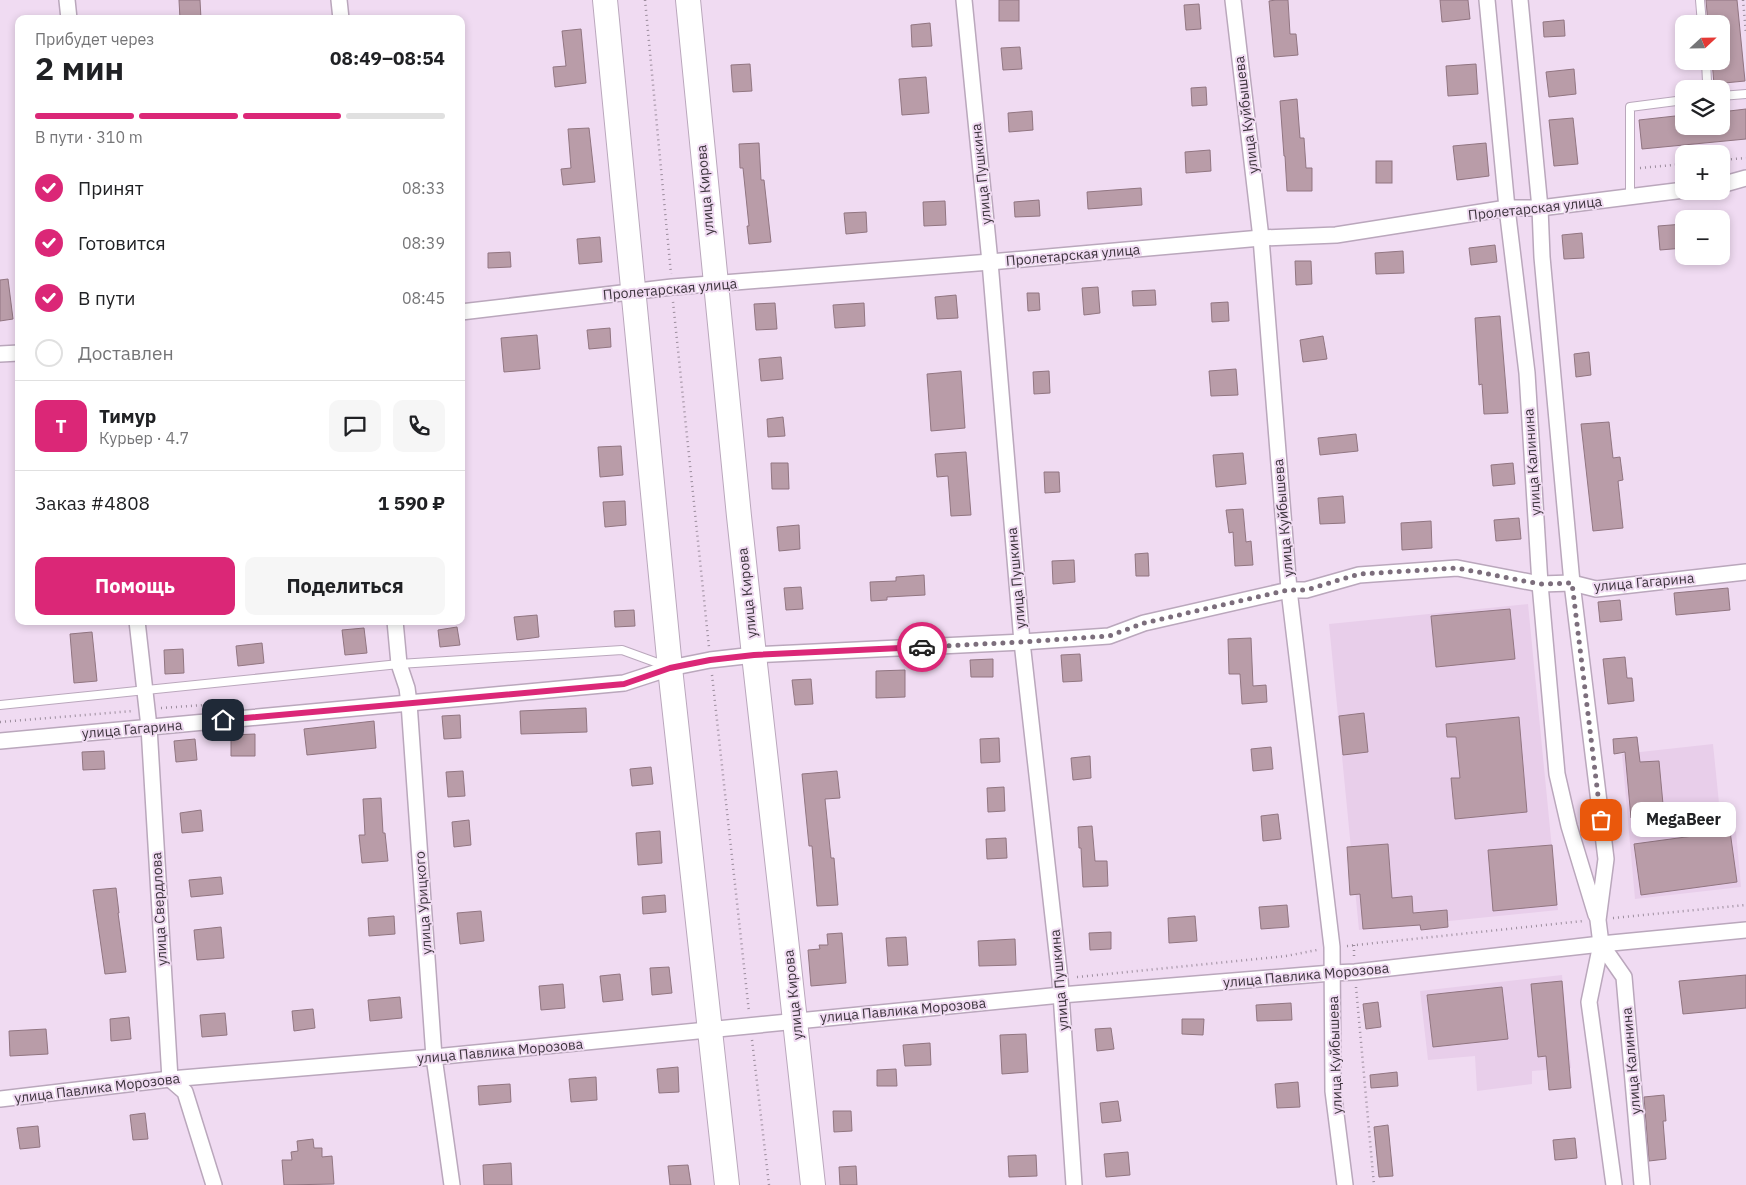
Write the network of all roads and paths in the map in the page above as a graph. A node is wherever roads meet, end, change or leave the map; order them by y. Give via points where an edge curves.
1 (67, 0) edge
2 (340, 0) edge
3 (605, 0) edge
4 (645, 0) edge
5 (688, 0) edge
6 (964, 0) edge
7 (1233, 0) edge
8 (1487, 0) edge
9 (1520, 0) edge
10 (1700, 0) edge
11 (1743, 0) edge
12 (69, 15) edge
13 (341, 15) edge
14 (1701, 15) edge
15 (1746, 34) edge
16 (1746, 94) edge
17 (1730, 95) edge
18 (1675, 101) edge
19 (1746, 158) edge
20 (1730, 159) edge
21 (1675, 165) edge
22 (1631, 169) junction
23 (1746, 178) edge
24 (1730, 182) edge
25 (1675, 191) edge
26 (1630, 198) junction
27 (1507, 208) junction
28 (1540, 208) junction
29 (1261, 238) junction
30 (990, 262) junction
31 (714, 284) junction
32 (672, 287) junction
33 (634, 291) junction
34 (465, 312) edge
35 (15, 353) edge
36 (0, 354) edge
37 (1746, 572) edge
38 (1572, 583) junction
39 (1540, 584) junction
40 (1288, 590) junction
41 (137, 625) edge
42 (394, 625) edge
43 (1022, 642) junction
44 (754, 655) junction
45 (710, 660) junction
46 (399, 664) junction
47 (670, 668) junction
48 (145, 691) junction
49 (409, 703) junction
50 (0, 705) edge
51 (149, 727) junction
52 (0, 741) edge
53 (1746, 905) edge
54 (1598, 920) junction
55 (1746, 930) edge
56 (1601, 944) junction
57 (1354, 945) junction
58 (1332, 948) junction
59 (1355, 972) junction
60 (1332, 973) junction
61 (1060, 979) junction
62 (1061, 995) junction
63 (796, 1020) junction
64 (750, 1025) junction
65 (710, 1030) junction
66 (434, 1057) junction
67 (170, 1079) junction
68 (0, 1099) edge
69 (214, 1185) edge
70 (452, 1185) edge
71 (727, 1185) edge
72 (769, 1185) edge
73 (813, 1185) edge
74 (1074, 1185) edge
75 (1345, 1185) edge
76 (1374, 1185) edge
77 (1614, 1185) edge
78 (1642, 1185) edge

1 - 12 street
2 - 13 street
3 - 33 main road
4 - 32 path
5 - 31 main road, улица Кирова
6 - 30 street, улица Пушкина
7 - 29 street, улица Куйбышева
8 - 27 street, улица Калинина
9 - 28 street, улица Калинина
10 - 14 lane
11 - 15 path
16 - 17 lane
18 - 22 lane via 1630,107
19 - 20 path
21 - 22 path
22 - 26 lane
23 - 24 street
25 - 26 street, Пролетарская улица
26 - 28 street, Пролетарская улица
27 - 28 street, Пролетарская улица
27 - 29 street, Пролетарская улица via 1336,235
27 - 39 street, улица Калинина via 1527,373
28 - 38 street, улица Калинина
29 - 30 street, Пролетарская улица
29 - 40 street, улица Куйбышева
30 - 31 street, Пролетарская улица
30 - 43 street, улица Пушкина
31 - 32 street, Пролетарская улица
31 - 44 main road, улица Кирова
32 - 33 street, Пролетарская улица
32 - 45 path
33 - 34 street, Пролетарская улица
33 - 47 main road
35 - 36 street
37 - 38 street, улица Гагарина via 1596,589
38 - 39 street, улица Гагарина
38 - 54 street, улица Калинина via 1606,859
39 - 40 street, улица Гагарина via 1457,568 1359,574 1306,590
39 - 54 street, улица Калинина via 1557,774 1569,826
40 - 43 street, улица Гагарина via 1144,623 1109,636
40 - 58 street, улица Куйбышева
41 - 48 street, улица Свердлова
42 - 46 street, улица Урицкого
43 - 44 street, улица Гагарина
43 - 61 street, улица Пушкина
44 - 45 street, улица Гагарина
44 - 63 main road, улица Кирова
45 - 47 street, улица Гагарина
45 - 64 path
46 - 47 lane via 622,650
46 - 48 lane
46 - 49 street, улица Урицкого
47 - 49 street, улица Гагарина via 624,684
47 - 65 main road
48 - 50 lane
48 - 51 street, улица Свердлова
49 - 51 street, улица Гагарина
49 - 66 street, улица Урицкого
51 - 52 street, улица Гагарина
51 - 67 street, улица Свердлова
53 - 54 path
54 - 56 street, улица Калинина
54 - 57 path
55 - 56 street, улица Павлика Морозова
56 - 59 street, улица Павлика Морозова
56 - 77 street, улица Калинина via 1589,1002
56 - 78 street, улица Калинина via 1624,977
57 - 58 path
57 - 59 path
58 - 60 street, улица Куйбышева
58 - 61 path via 1286,956
59 - 60 street, улица Павлика Морозова
59 - 76 path
60 - 62 street, улица Павлика Морозова
60 - 75 street, улица Куйбышева via 1333,1090
61 - 62 street, улица Пушкина
62 - 63 street, улица Павлика Морозова
62 - 74 street, улица Пушкина
63 - 64 street, улица Павлика Морозова
63 - 73 main road, улица Кирова
64 - 65 street, улица Павлика Морозова
64 - 72 path
65 - 66 street, улица Павлика Морозова
65 - 71 main road
66 - 67 street, улица Павлика Морозова
66 - 70 street, улица Урицкого
67 - 68 street, улица Павлика Морозова
67 - 69 street via 185,1092

